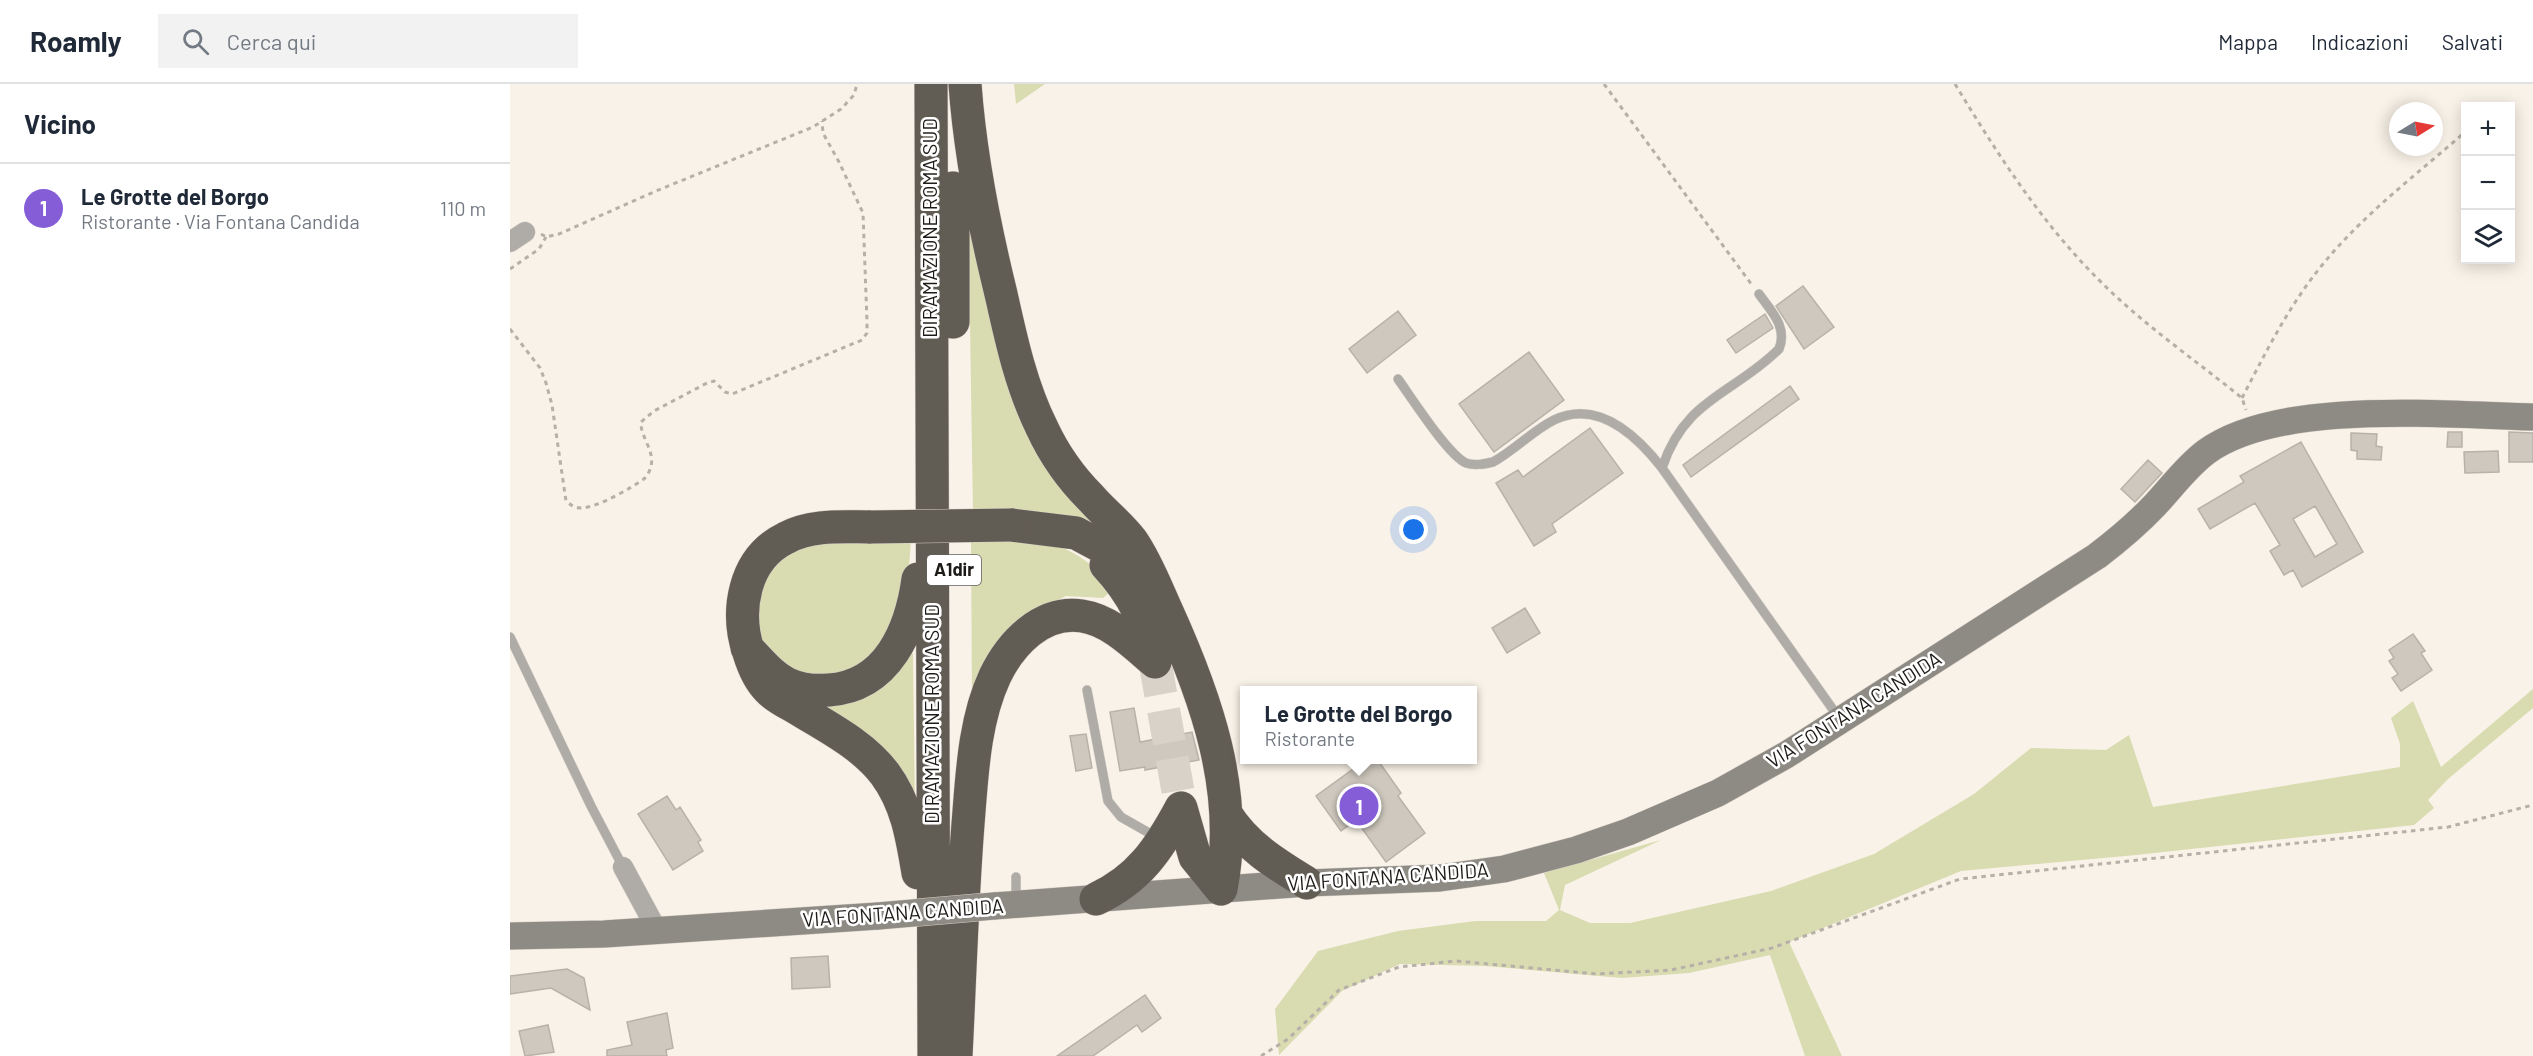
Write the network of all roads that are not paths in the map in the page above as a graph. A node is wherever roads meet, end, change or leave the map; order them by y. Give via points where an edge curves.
1 (930, 84) edge
2 (952, 84) edge
3 (965, 84) edge
4 (930, 244) junction
5 (1759, 294) road end
6 (1398, 379) dead end
7 (2533, 417) edge
8 (1662, 468) junction
9 (1076, 533) junction
10 (1156, 588) junction
11 (510, 637) edge
12 (747, 648) junction
13 (1087, 690) dead end
14 (1840, 720) junction
15 (1226, 814) junction
16 (1163, 840) junction
17 (623, 867) joint
18 (1016, 877) dead end
19 (1307, 883) junction
20 (1221, 889) junction
21 (1096, 899) junction
22 (1005, 906) junction
23 (657, 930) junction
24 (510, 936) edge
25 (934, 946) junction
26 (934, 1056) edge
27 (956, 1056) edge

1 - 4 highway, DIRAMAZIONE ROMA SUD / A1dir
2 - 27 highway, DIRAMAZIONE ROMA SUD / A1dir
3 - 10 highway via 990,251 1028,396 1055,453 1080,487 1132,541
4 - 12 highway via 918,568 914,607 906,629 878,671 842,689 815,690 787,684
4 - 25 highway, DIRAMAZIONE ROMA SUD / A1dir
5 - 8 lane via 1780,326 1779,349 1690,418 1670,447
6 - 8 lane via 1454,454 1467,463 1493,462 1552,421 1580,413 1604,418 1627,432
7 - 14 main road, VIA FONTANA CANDIDA via 2368,415 2302,419 2252,429 2202,456 2124,535 2097,556
8 - 14 lane
9 - 10 highway via 1115,554
9 - 12 highway, bridge via 1011,525 806,530 773,545 754,570 743,595 741,619
9 - 27 highway via 1132,595 1155,662 1103,622 1065,616 1031,628 1006,655 995,675 981,715 970,796
10 - 15 highway via 1205,703
11 - 17 lane
12 - 25 highway via 768,690 866,754 895,789 911,831
13 - 16 lane via 1108,801 1121,817
14 - 19 main road, VIA FONTANA CANDIDA via 1718,793 1575,850 1504,869 1454,877
15 - 19 highway via 1256,849
15 - 20 highway via 1227,850
16 - 20 highway via 1181,808 1195,857
16 - 21 highway via 1133,876
17 - 23 street
18 - 22 lane
19 - 20 main road, VIA FONTANA CANDIDA
20 - 21 main road, VIA FONTANA CANDIDA
21 - 22 main road, VIA FONTANA CANDIDA
22 - 23 main road, VIA FONTANA CANDIDA, bridge
23 - 24 main road, VIA FONTANA CANDIDA
25 - 26 highway, DIRAMAZIONE ROMA SUD / A1dir

